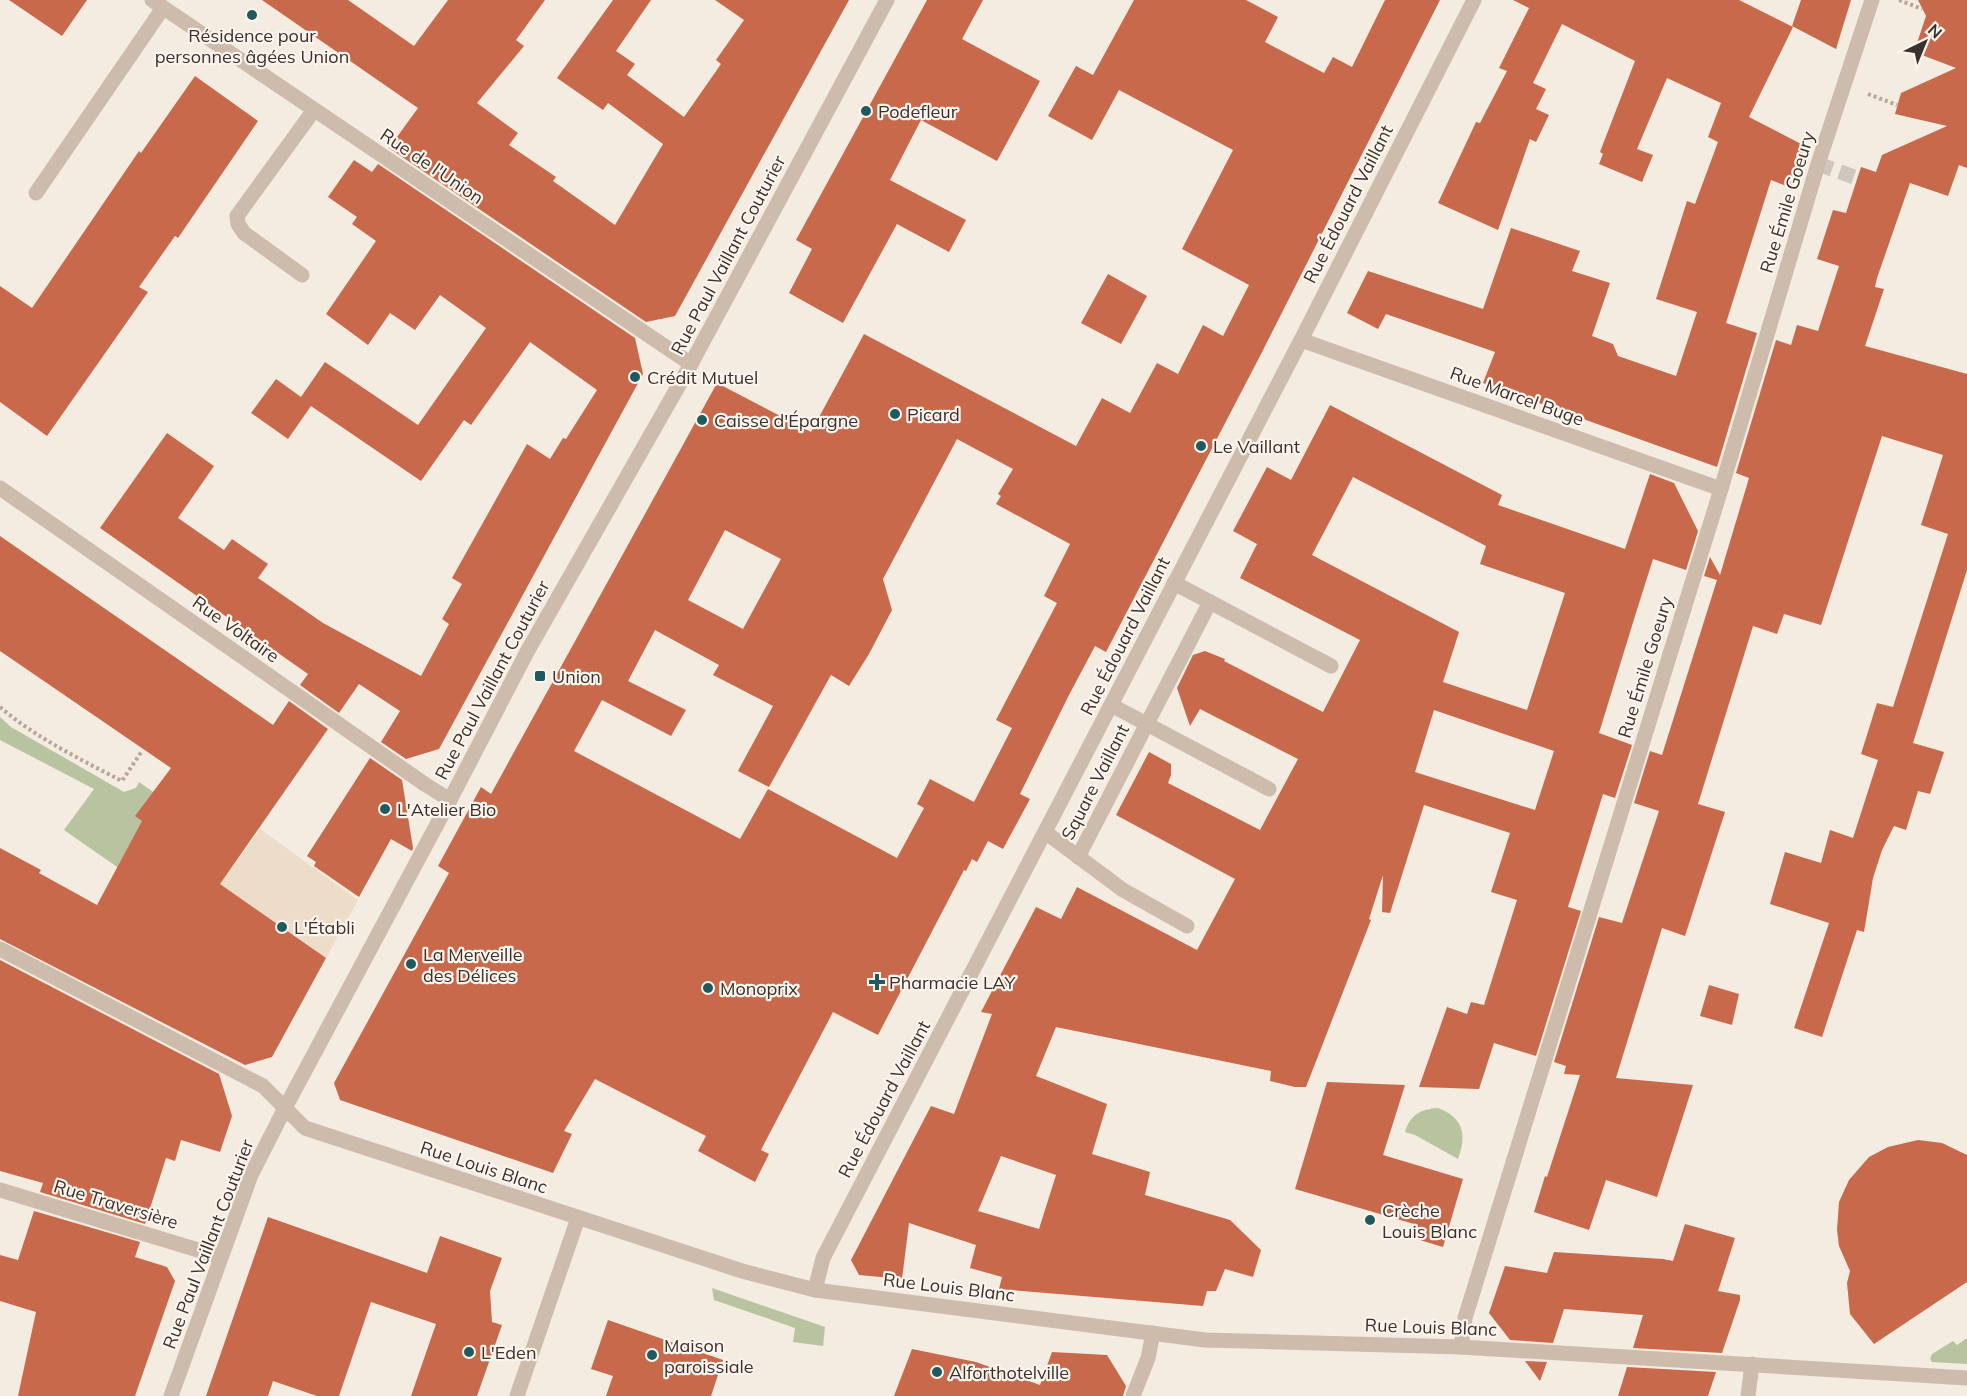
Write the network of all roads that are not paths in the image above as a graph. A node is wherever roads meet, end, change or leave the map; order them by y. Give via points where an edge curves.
1 (886, 0) edge
2 (1474, 0) edge
3 (1872, 0) edge
4 (157, 4) edge
5 (314, 110) junction
6 (36, 193) dead end
7 (302, 275) dead end
8 (1301, 340) junction
9 (691, 364) junction
10 (0, 488) edge
11 (1720, 489) junction
12 (1174, 584) junction
13 (1210, 602) junction
14 (1331, 666) dead end
15 (1111, 705) junction
16 (1146, 724) junction
17 (1269, 789) dead end
18 (450, 800) junction
19 (1045, 832) junction
20 (1078, 857) junction
21 (1187, 926) dead end
22 (0, 949) edge
23 (285, 1108) junction
24 (0, 1190) edge
25 (578, 1218) junction
26 (220, 1257) junction
27 (815, 1290) junction
28 (1154, 1333) junction
29 (1461, 1347) junction
30 (1752, 1364) junction
31 (1967, 1378) edge
32 (171, 1396) edge
33 (518, 1396) edge
34 (1133, 1396) edge
35 (1749, 1396) edge

1 - 9 street, Rue Paul Vaillant Couturier
2 - 8 street, Rue Édouard Vaillant
3 - 11 street, Rue Émile Goeury
4 - 5 street, Rue de l'Union
4 - 6 street
5 - 7 street via 237,216 244,233
5 - 9 street, Rue de l'Union
8 - 11 street, Rue Marcel Buge
8 - 12 street, Rue Édouard Vaillant
9 - 18 street, Rue Paul Vaillant Couturier via 527,652
10 - 18 street, Rue Voltaire
11 - 29 street, Rue Émile Goeury via 1465,1318
12 - 13 street
12 - 15 street, Rue Édouard Vaillant
13 - 14 street
13 - 16 street, Square Vaillant
15 - 16 street, Square Vaillant
15 - 19 street, Rue Édouard Vaillant
16 - 17 street, Square Vaillant
16 - 20 street, Square Vaillant
18 - 23 street, Rue Paul Vaillant Couturier
19 - 20 street, Square Vaillant
19 - 27 street, Rue Édouard Vaillant via 823,1258
20 - 21 street, Square Vaillant via 1123,890
22 - 23 street, Rue Louis Blanc via 263,1086
23 - 25 street, Rue Louis Blanc via 305,1128
23 - 26 street, Rue Paul Vaillant Couturier via 251,1175
24 - 26 street, Rue Traversière
25 - 27 street, Rue Louis Blanc via 742,1271
25 - 33 street
26 - 32 street, Rue Paul Vaillant Couturier
27 - 28 street, Rue Louis Blanc
28 - 29 street, Rue Louis Blanc via 1205,1340
28 - 34 street
29 - 30 street, Rue Louis Blanc
30 - 31 street, Rue Louis Blanc
30 - 35 street

